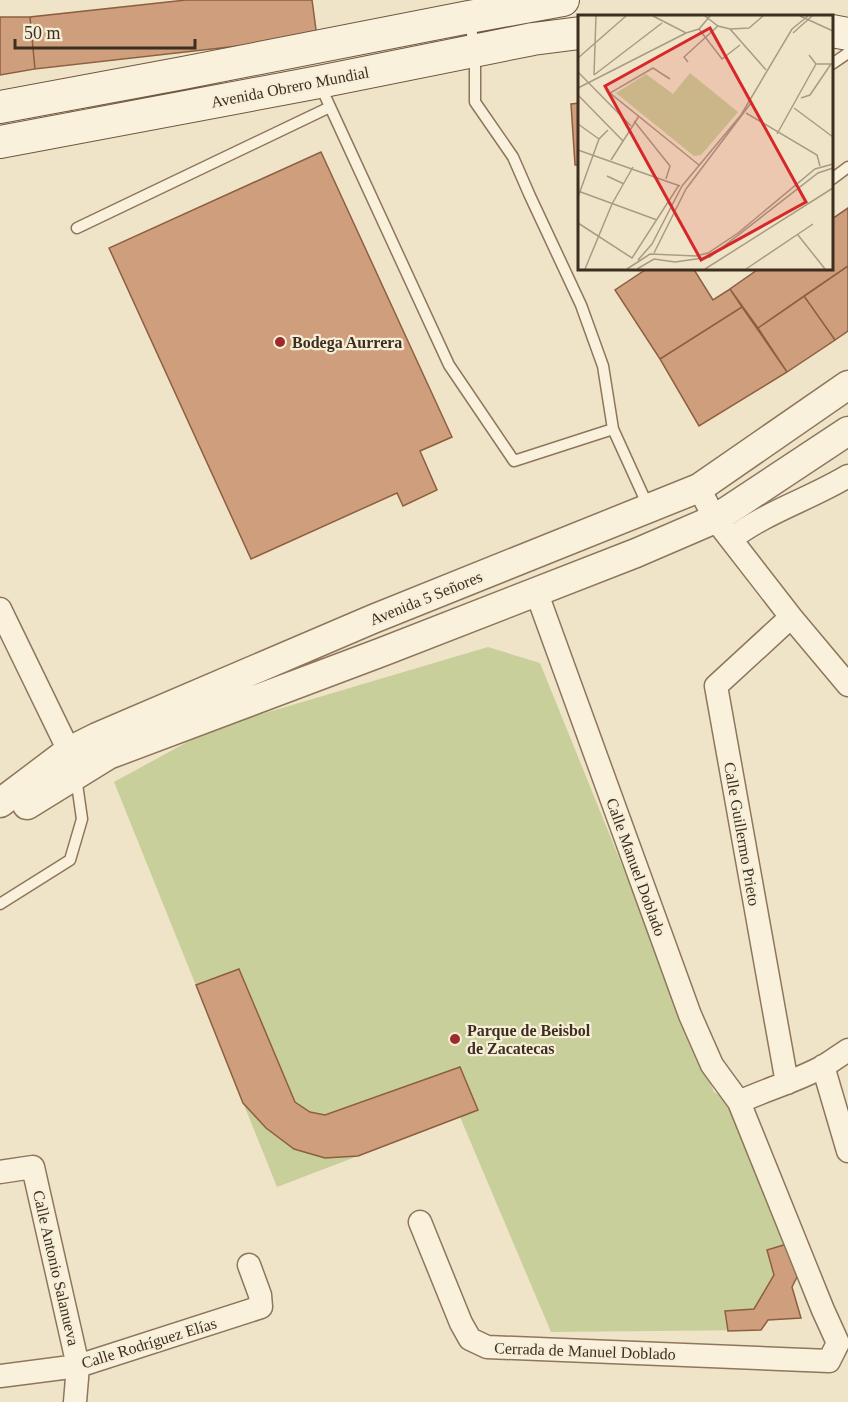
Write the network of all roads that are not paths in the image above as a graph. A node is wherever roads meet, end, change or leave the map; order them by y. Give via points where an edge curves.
1 (563, 0) edge
2 (469, 16) junction
3 (833, 31) edge
4 (578, 33) edge
5 (848, 34) edge
6 (475, 50) junction
7 (848, 53) edge
8 (833, 63) edge
9 (324, 94) junction
10 (0, 107) edge
11 (0, 142) edge
12 (848, 167) edge
13 (833, 178) edge
14 (77, 228) dead end
15 (848, 385) edge
16 (613, 429) junction
17 (848, 431) edge
18 (848, 476) edge
19 (699, 488) junction
20 (650, 509) junction
21 (723, 529) junction
22 (536, 591) junction
23 (0, 609) edge
24 (791, 616) junction
25 (373, 619) junction
26 (382, 652) junction
27 (848, 684) edge
28 (73, 763) junction
29 (0, 802) edge
30 (0, 822) edge
31 (0, 904) edge
32 (848, 1050) edge
33 (824, 1066) junction
34 (787, 1083) junction
35 (739, 1101) junction
36 (848, 1151) edge
37 (0, 1172) edge
38 (420, 1222) dead end
39 (249, 1265) dead end
40 (829, 1361) joint
41 (78, 1365) junction
42 (0, 1376) edge
43 (75, 1402) edge

1 - 2 main road, Avenida Obrero Mundial
2 - 6 lane
2 - 10 main road, Avenida Obrero Mundial
3 - 5 main road
4 - 6 main road, Avenida Obrero Mundial
6 - 9 main road, Avenida Obrero Mundial
6 - 16 lane via 475,102 513,157 581,305 603,366
7 - 8 lane
9 - 11 main road, Avenida Obrero Mundial
9 - 14 lane
9 - 16 lane via 449,365 514,461
12 - 13 lane
15 - 19 street, Avenida 5 Señores
16 - 20 lane
17 - 21 street, Avenida 5 Señores
18 - 21 street via 746,527
19 - 20 street, Avenida 5 Señores
19 - 21 street
20 - 25 street, Avenida 5 Señores
21 - 22 street, Avenida 5 Señores via 636,553
21 - 24 street
22 - 26 street, Avenida 5 Señores
22 - 35 street, Calle Manuel Doblado via 690,1015 712,1065
23 - 28 street
24 - 27 street
24 - 34 street, Calle Guillermo Prieto via 716,686
25 - 26 street
25 - 28 street, Avenida 5 Señores via 108,732
26 - 28 street, Avenida 5 Señores via 108,755
28 - 29 street, Avenida 5 Señores
28 - 30 street, Avenida 5 Señores
28 - 31 lane via 82,819 70,860
32 - 33 street
33 - 34 street
33 - 36 street
34 - 35 street
35 - 40 street, Calle Manuel Doblado via 838,1343
37 - 41 street, Calle Antonio Salanueva via 33,1167
38 - 40 street, Cerrada de Manuel Doblado via 461,1323 470,1339 487,1347
39 - 41 street, Calle Rodríguez Elías via 261,1295 261,1307
41 - 42 street, Calle Rodríguez Elías
41 - 43 street, Calle Antonio Salanueva

